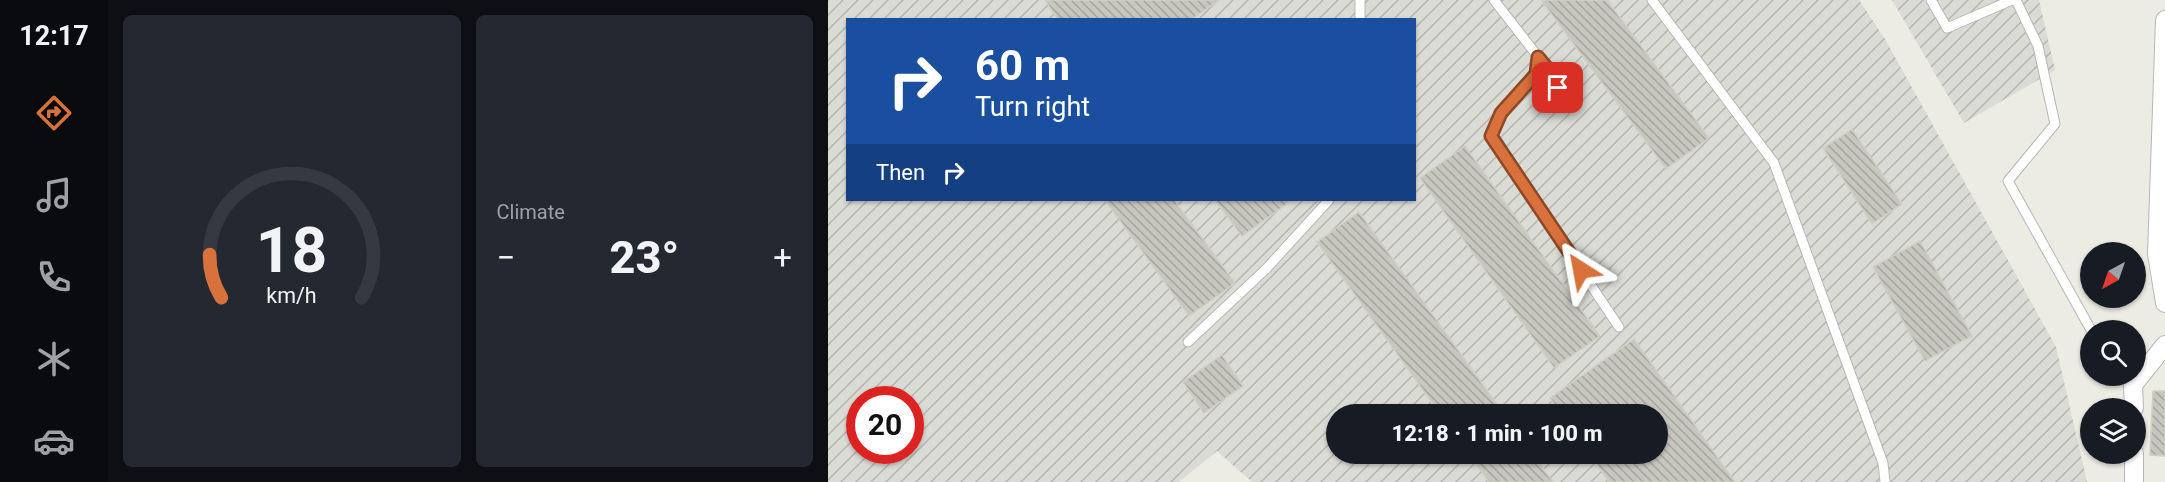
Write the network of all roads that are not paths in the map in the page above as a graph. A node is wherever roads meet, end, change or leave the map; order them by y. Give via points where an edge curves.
1 (1360, 0) edge
2 (1494, 0) edge
3 (1652, 0) edge
4 (1931, 0) edge
5 (2014, 0) edge
6 (1360, 18) edge
7 (2165, 20) edge
8 (1538, 57) junction
9 (1563, 101) dead end
10 (1328, 201) edge
11 (2165, 303) edge
12 (2085, 320) edge
13 (1619, 327) dead end
14 (1188, 342) dead end
15 (2165, 345) edge
16 (2146, 362) edge
17 (2134, 464) edge
18 (1885, 482) edge
19 (2134, 482) edge

1 - 6 lane
2 - 8 lane
3 - 18 lane via 1774,163 1882,463
4 - 5 lane via 1947,28
5 - 12 lane via 2038,46 2055,124 2008,180
7 - 11 street via 2157,254
8 - 9 lane via 1554,76
8 - 13 lane via 1536,74 1501,113 1491,136
10 - 14 lane via 1266,269
15 - 16 street
17 - 19 street

